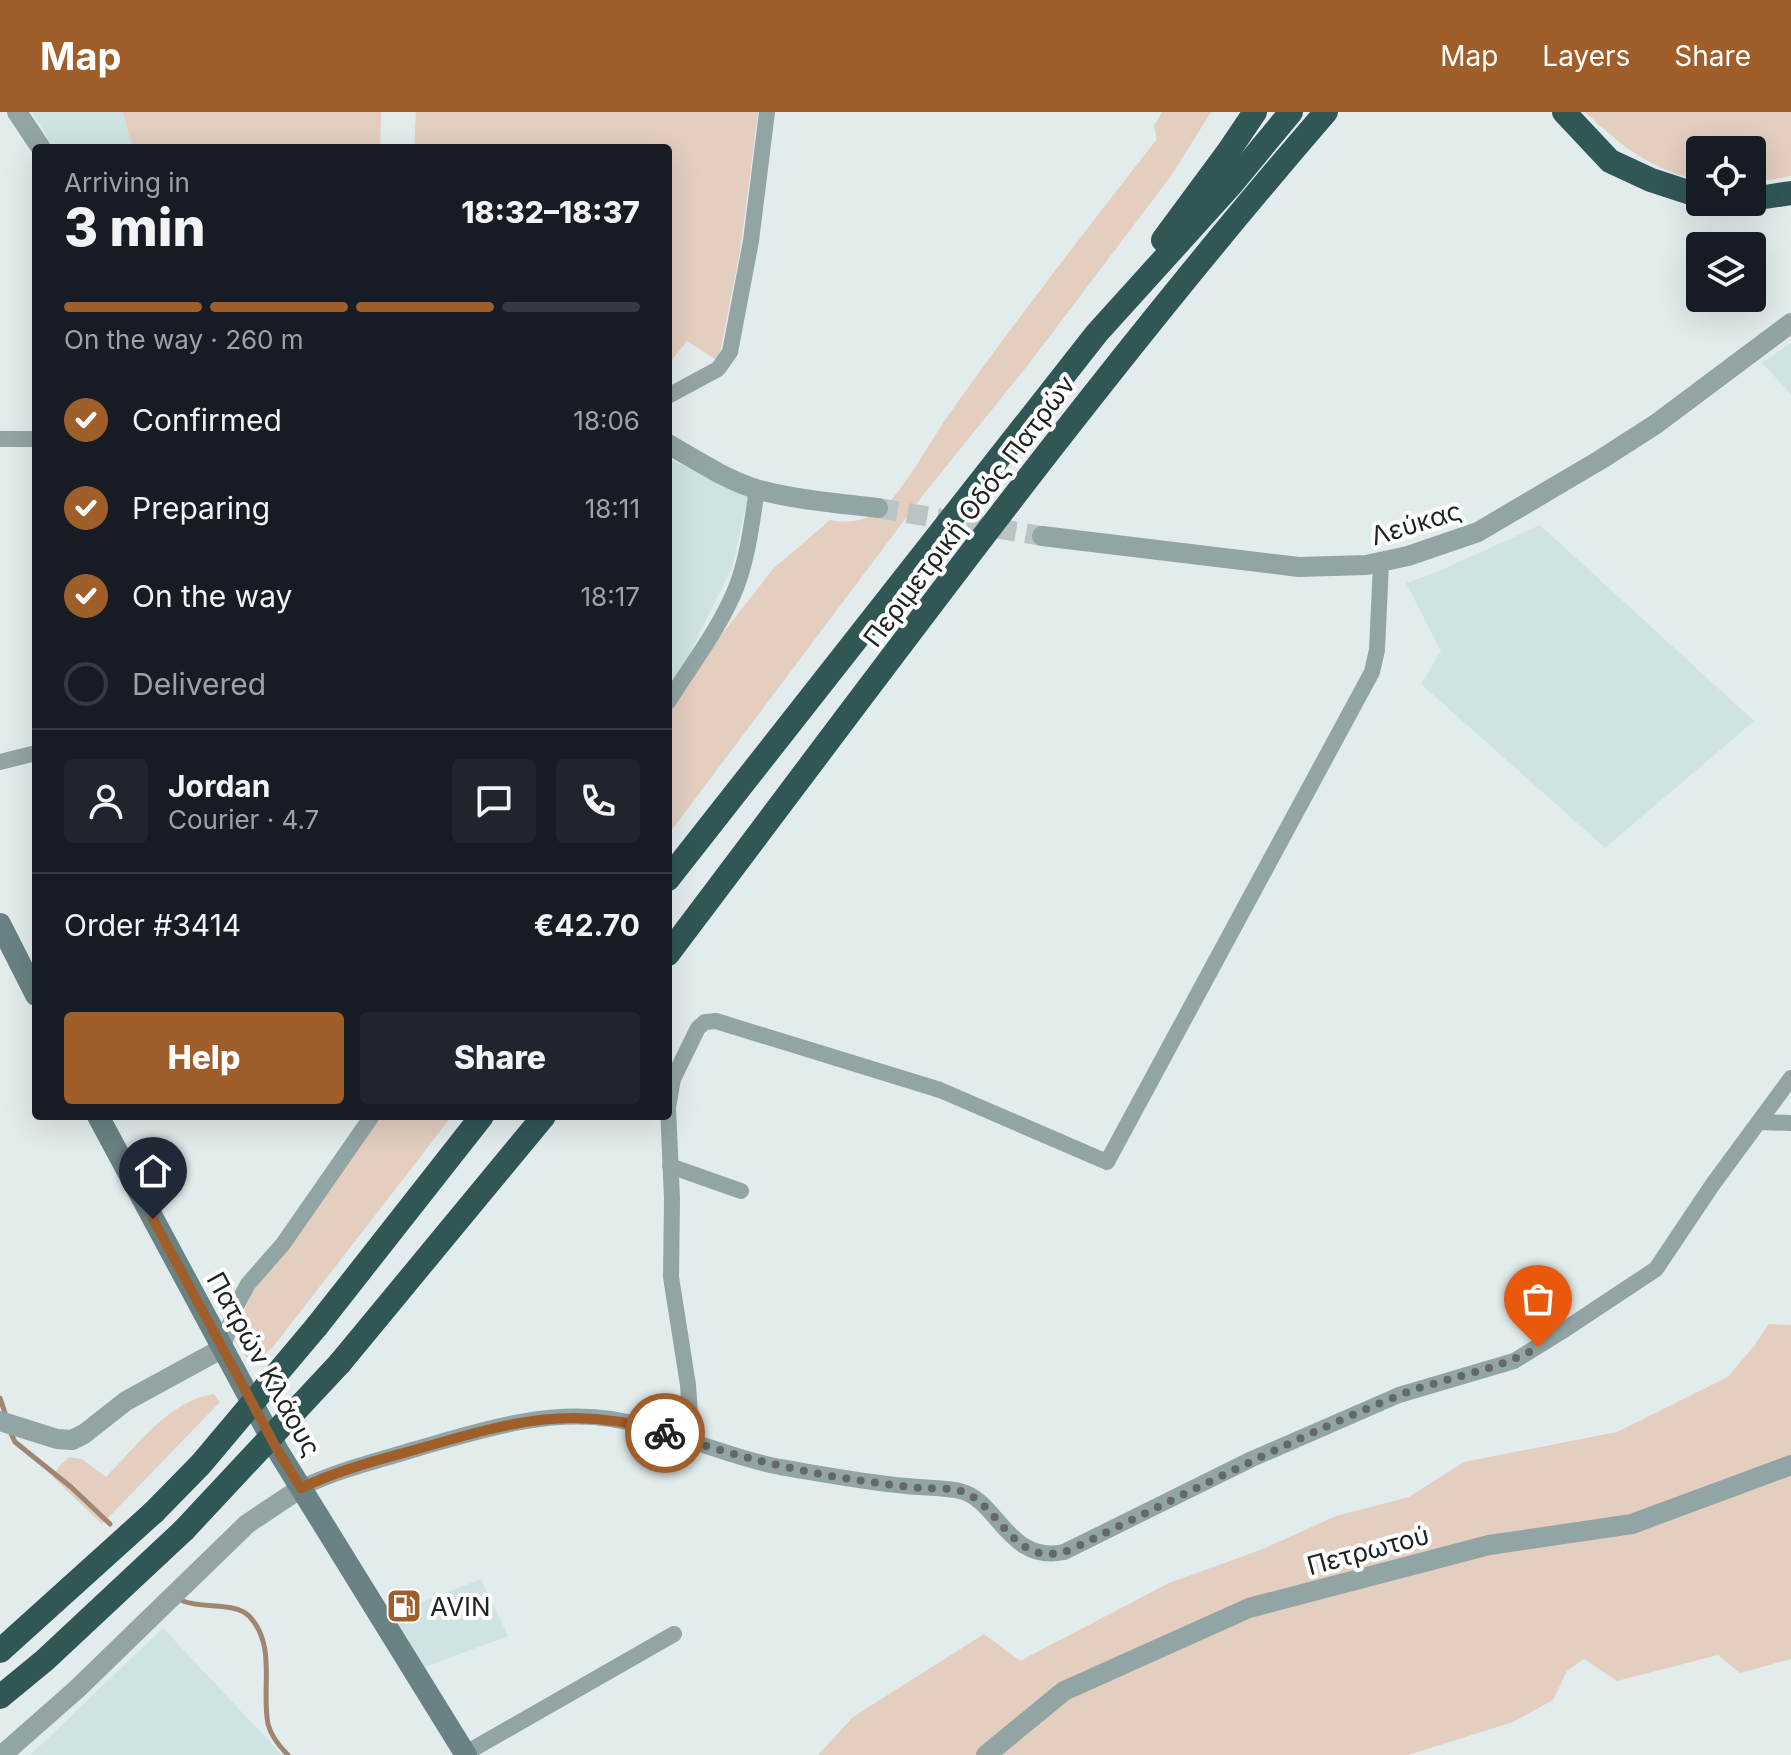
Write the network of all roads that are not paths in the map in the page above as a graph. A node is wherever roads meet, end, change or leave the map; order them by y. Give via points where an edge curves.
1 (17, 112) edge
2 (767, 112) edge
3 (1255, 112) edge
4 (1291, 112) edge
5 (1326, 112) edge
6 (1564, 112) edge
7 (38, 144) edge
8 (1686, 191) edge
9 (1791, 193) edge
10 (1766, 197) edge
11 (1791, 323) edge
12 (1097, 333) junction
13 (672, 394) edge
14 (0, 439) edge
15 (32, 439) edge
16 (672, 446) edge
17 (757, 489) junction
18 (878, 508) tunnel mouth
19 (1042, 536) tunnel mouth
20 (1381, 563) junction
21 (672, 696) edge
22 (32, 754) edge
23 (0, 762) edge
24 (672, 874) edge
25 (0, 924) edge
26 (672, 949) edge
27 (32, 980) edge
28 (1791, 1078) edge
29 (672, 1085) edge
30 (100, 1120) edge
31 (369, 1120) edge
32 (479, 1120) edge
33 (541, 1120) edge
34 (668, 1120) edge
35 (1759, 1122) junction
36 (1791, 1123) edge
37 (670, 1166) junction
38 (741, 1191) dead end
39 (223, 1348) junction
40 (7, 1423) edge
41 (692, 1443) junction
42 (1791, 1465) edge
43 (301, 1488) junction
44 (674, 1634) dead end
45 (0, 1651) edge
46 (0, 1697) edge
47 (466, 1754) edge
48 (2, 1755) edge
49 (986, 1755) edge

1 - 7 street
2 - 13 street via 730,352 718,369
3 - 12 highway
4 - 12 highway, Περιμετρική Οδός Πατρών
5 - 26 highway, Περιμετρική Οδός Πατρών via 1088,402
6 - 8 highway via 1610,161
9 - 10 highway
11 - 20 street, Λεύκας via 1656,424 1571,478 1478,532
12 - 24 highway, Περιμετρική Οδός Πατρών
14 - 15 street
16 - 17 street
17 - 18 street
17 - 21 street via 736,587
19 - 20 street, Λεύκας via 1289,567
20 - 29 street via 1372,672 1107,1162 940,1090 716,1021 698,1028
22 - 23 street
25 - 27 main road
28 - 35 street
30 - 39 main road, Πατρών Κλάους
31 - 39 street via 283,1244 248,1284
32 - 45 highway, bridge via 201,1464
33 - 46 highway, bridge via 340,1363 184,1530
34 - 37 street
35 - 36 street
35 - 41 street via 1656,1269 1561,1332 1514,1361 1399,1395 1252,1459 1064,1552 1032,1550 962,1491 777,1466
37 - 38 street
37 - 41 street via 671,1277
39 - 40 street via 126,1401 72,1440
39 - 43 main road, Πατρών Κλάους
41 - 43 street via 601,1418 516,1422 351,1468
42 - 49 street, Πετρωτού via 1632,1524 1489,1545 1249,1608 1064,1691
43 - 47 main road, Πατρών Κλάους
43 - 48 street via 235,1534
44 - 47 street

